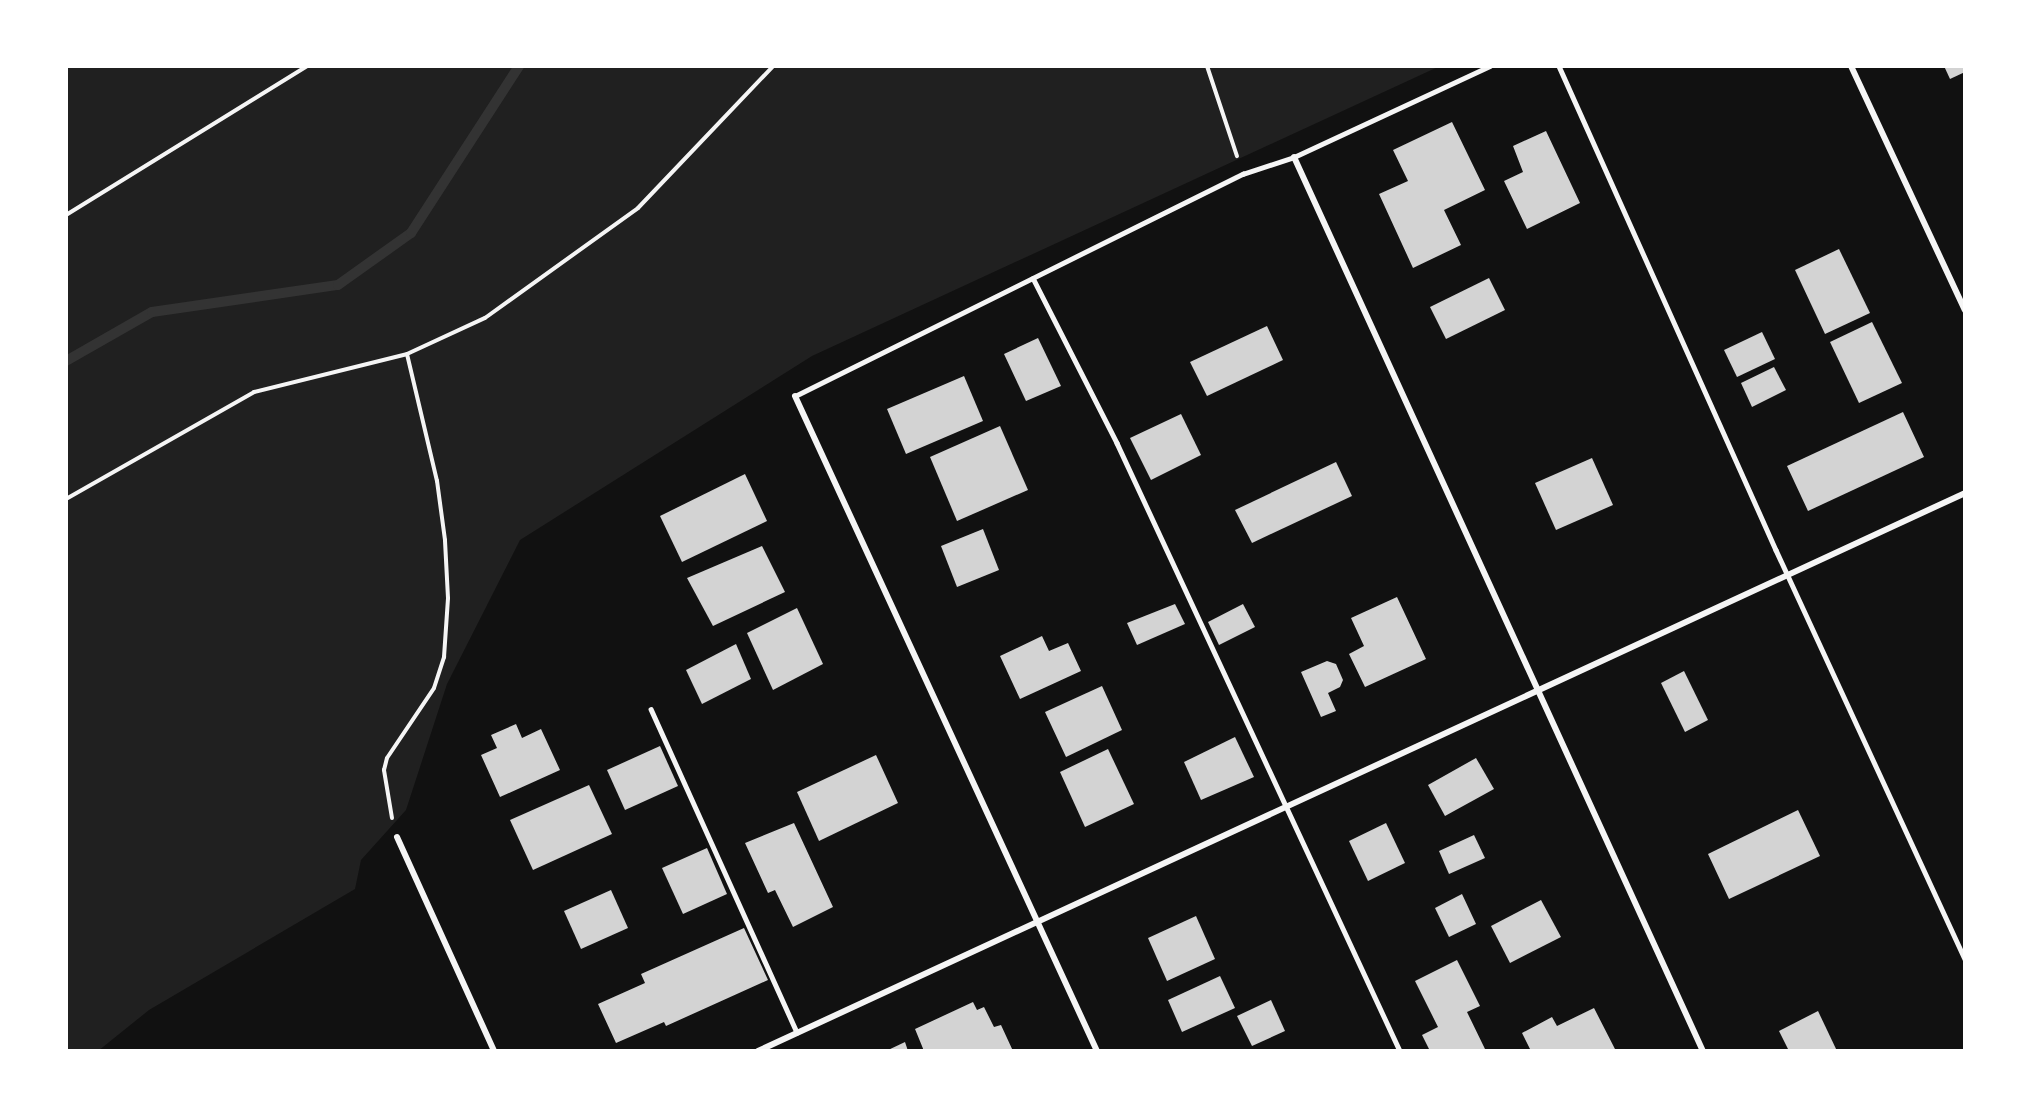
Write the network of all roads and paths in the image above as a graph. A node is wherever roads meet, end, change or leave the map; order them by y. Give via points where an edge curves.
1 (308, 66) edge
2 (773, 66) edge
3 (1207, 66) edge
4 (1490, 66) edge
5 (1559, 66) edge
6 (1851, 66) edge
7 (1294, 157) junction
8 (1244, 174) junction
9 (66, 215) edge
10 (1033, 278) junction
11 (1965, 310) edge
12 (407, 354) junction
13 (795, 396) joint
14 (1965, 493) edge
15 (66, 499) edge
16 (1787, 575) junction
17 (1538, 691) junction
18 (651, 709) dead end
19 (1287, 806) junction
20 (397, 837) joint
21 (1037, 923) junction
22 (1965, 959) edge
23 (797, 1033) junction
24 (494, 1051) edge
25 (758, 1051) edge
26 (1097, 1051) edge
27 (1400, 1051) edge
28 (1703, 1051) edge

1 - 9 path
2 - 12 path via 680,168 624,220 485,318
3 - 8 path
4 - 7 lane
5 - 16 lane
6 - 11 street
7 - 8 lane
7 - 17 street
8 - 10 lane
10 - 13 lane
10 - 19 lane via 1117,443
12 - 15 path via 254,392
12 - 20 path via 437,481 448,598 444,657 434,688 387,758 384,770
13 - 21 street
14 - 16 street
16 - 17 street
16 - 22 lane
17 - 19 street
17 - 28 street
18 - 23 lane
19 - 21 street
19 - 27 lane
20 - 24 street
21 - 23 street
21 - 26 street
23 - 25 street

